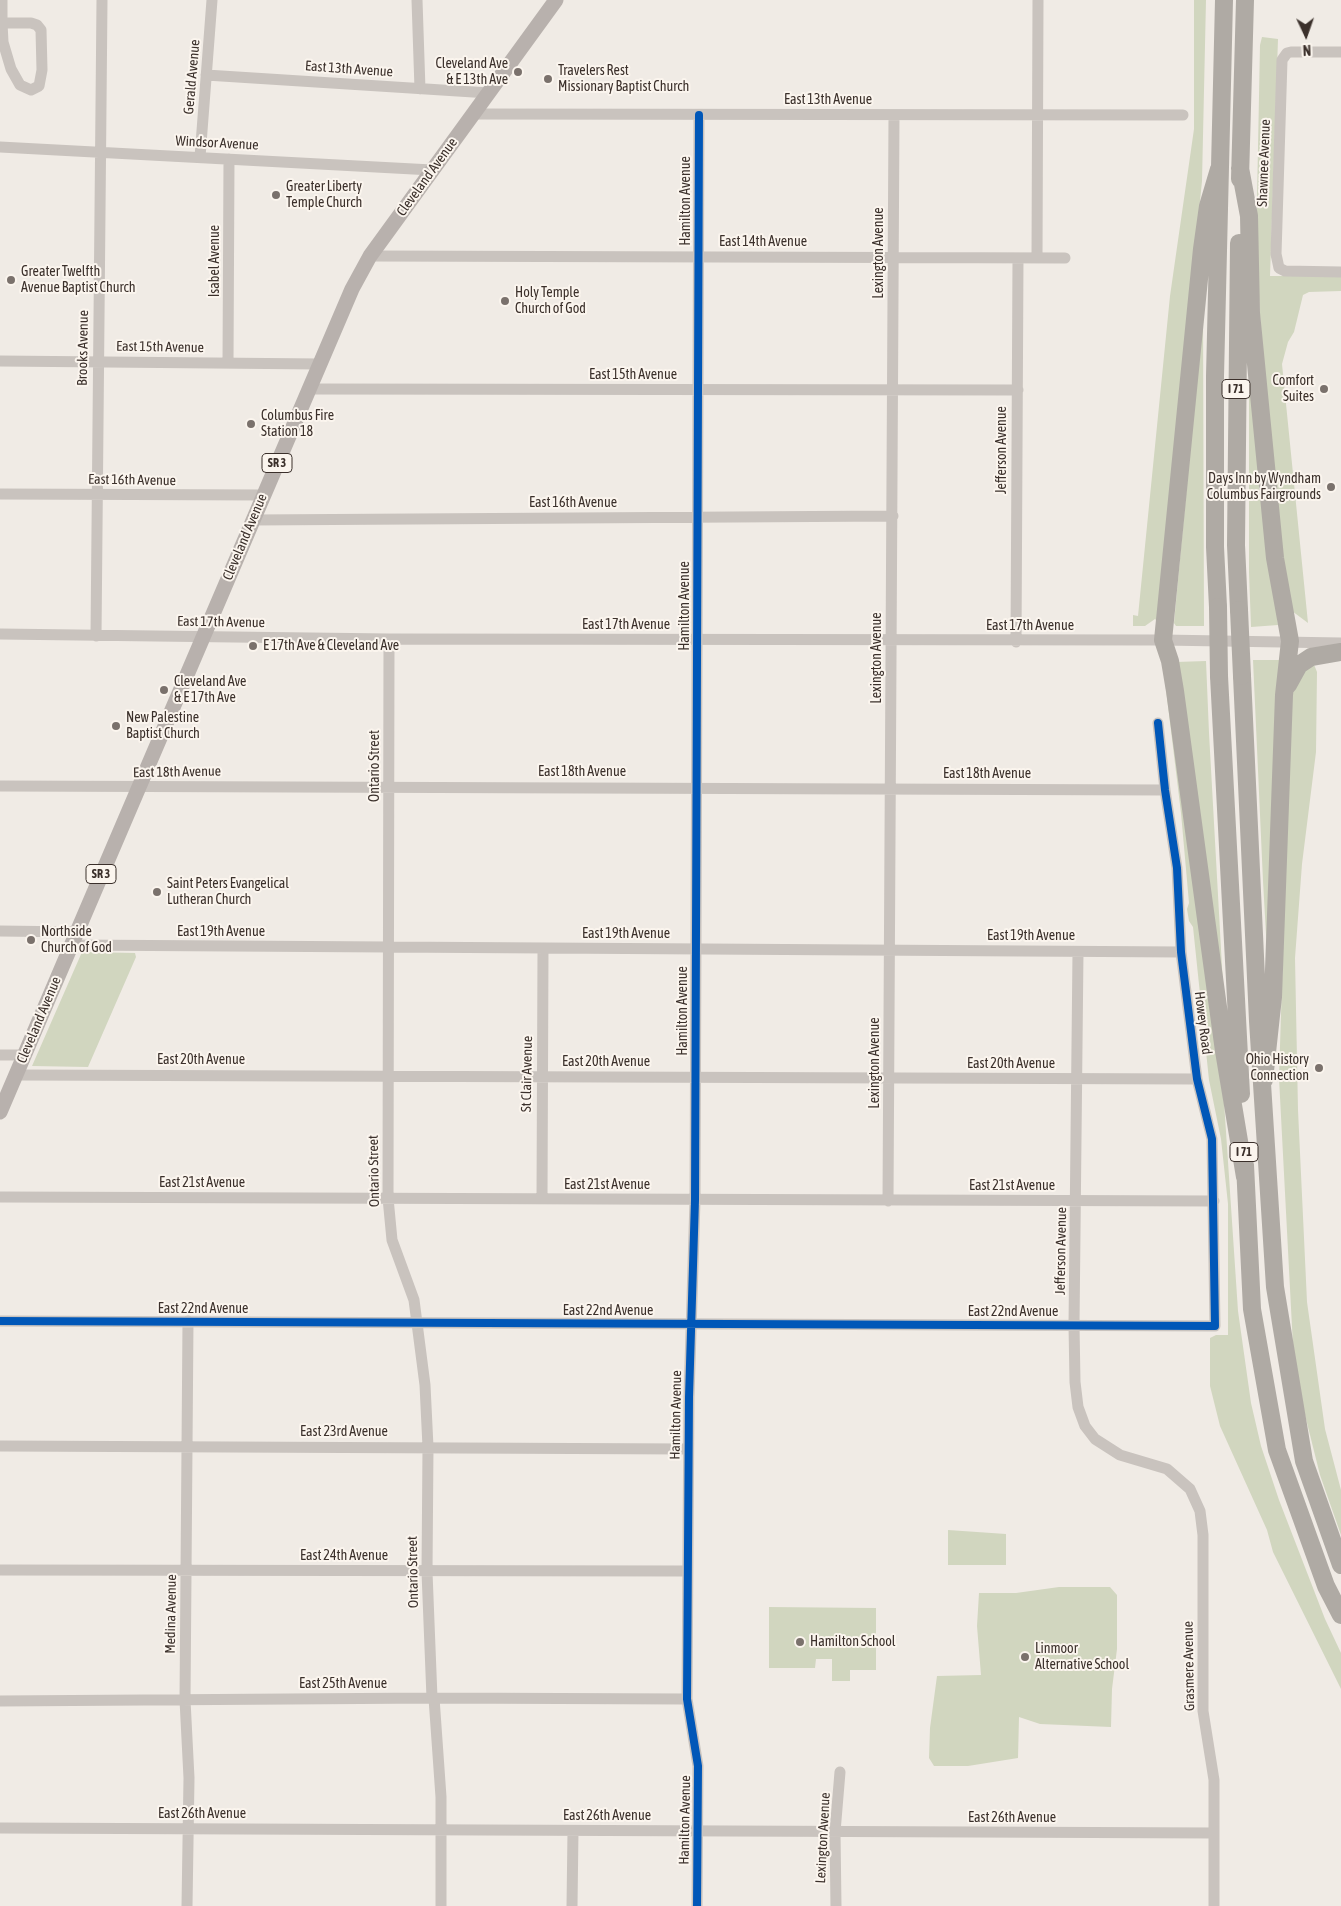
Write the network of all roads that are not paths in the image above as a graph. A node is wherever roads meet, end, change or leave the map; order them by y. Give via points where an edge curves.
1 (2, 0) edge
2 (102, 0) edge
3 (212, 0) edge
4 (417, 0) edge
5 (556, 0) edge
6 (1038, 0) edge
7 (1224, 0) edge
8 (1245, 0) edge
9 (2, 23) junction
10 (1341, 52) edge
11 (206, 75) junction
12 (420, 89) junction
13 (489, 93) junction
14 (473, 114) junction
15 (699, 115) junction
16 (894, 115) junction
17 (1037, 115) junction
18 (1183, 115) dead end
19 (0, 147) edge
20 (100, 153) junction
21 (200, 157) junction
22 (229, 159) junction
23 (1240, 168) junction
24 (1219, 169) junction
25 (432, 170) junction
26 (370, 256) junction
27 (698, 257) junction
28 (894, 258) junction
29 (1018, 258) junction
30 (1037, 258) junction
31 (1065, 258) dead end
32 (1341, 272) edge
33 (0, 361) edge
34 (98, 362) junction
35 (228, 363) junction
36 (320, 364) junction
37 (309, 389) junction
38 (697, 390) junction
39 (893, 390) junction
40 (1018, 390) junction
41 (0, 494) edge
42 (97, 495) junction
43 (263, 495) junction
44 (893, 516) junction
45 (698, 517) junction
46 (253, 520) junction
47 (0, 634) edge
48 (96, 636) junction
49 (202, 637) junction
50 (390, 639) junction
51 (698, 640) junction
52 (1163, 640) junction
53 (893, 641) junction
54 (1290, 641) junction
55 (1016, 642) junction
56 (1341, 643) edge
57 (1341, 652) edge
58 (1284, 695) junction
59 (1158, 723) dead end
60 (0, 786) edge
61 (139, 786) junction
62 (390, 786) junction
63 (696, 788) junction
64 (891, 789) junction
65 (1165, 790) junction
66 (0, 931) edge
67 (74, 939) junction
68 (390, 948) junction
69 (543, 949) junction
70 (696, 950) junction
71 (890, 951) junction
72 (1078, 952) junction
73 (1181, 952) junction
74 (0, 1055) edge
75 (24, 1055) junction
76 (15, 1075) junction
77 (389, 1076) junction
78 (542, 1077) junction
79 (695, 1077) junction
80 (890, 1078) junction
81 (1076, 1079) junction
82 (1197, 1079) junction
83 (1264, 1080) junction
84 (0, 1112) edge
85 (1245, 1177) junction
86 (0, 1197) edge
87 (388, 1198) junction
88 (542, 1199) junction
89 (695, 1200) junction
90 (888, 1200) junction
91 (1076, 1201) junction
92 (1214, 1201) junction
93 (0, 1321) edge
94 (188, 1322) junction
95 (418, 1322) junction
96 (690, 1324) junction
97 (1074, 1325) junction
98 (1215, 1326) joint
99 (0, 1446) edge
100 (187, 1446) junction
101 (428, 1448) junction
102 (688, 1449) junction
103 (1137, 1460) joint
104 (1341, 1565) edge
105 (0, 1570) edge
106 (187, 1571) junction
107 (427, 1572) junction
108 (687, 1572) junction
109 (1341, 1615) edge
110 (433, 1698) junction
111 (687, 1699) junction
112 (185, 1700) junction
113 (0, 1701) edge
114 (840, 1772) dead end
115 (0, 1828) edge
116 (187, 1829) junction
117 (442, 1830) junction
118 (572, 1830) junction
119 (697, 1831) junction
120 (835, 1832) junction
121 (1214, 1833) junction
122 (187, 1906) edge
123 (442, 1906) edge
124 (572, 1906) edge
125 (697, 1906) edge
126 (836, 1906) edge
127 (1214, 1906) edge

1 - 9 street
2 - 20 street, Brooks Avenue
3 - 11 street, Gerald Avenue
4 - 12 street
5 - 13 main road, Cleveland Avenue / SR 3
6 - 17 street
7 - 24 highway, I 71
8 - 23 highway, I 71
9 - 9 street via 2,42 20,85 31,90 39,86 41,30 31,23
10 - 32 street, Shawnee Avenue via 1291,52 1282,60 1276,254 1279,268 1285,271
11 - 12 street, East 13th Avenue
11 - 21 street, Gerald Avenue
12 - 13 street, East 13th Avenue
13 - 14 main road, Cleveland Avenue / SR 3
14 - 15 street, East 13th Avenue
14 - 25 main road, Cleveland Avenue / SR 3
15 - 16 street, East 13th Avenue
15 - 27 street, Hamilton Avenue
16 - 17 street, East 13th Avenue
16 - 28 street, Lexington Avenue
17 - 18 street, East 13th Avenue
17 - 30 street
19 - 20 street, Windsor Avenue
20 - 21 street, Windsor Avenue
20 - 34 street, Brooks Avenue
21 - 22 street, Windsor Avenue
22 - 25 street, Windsor Avenue
22 - 35 street, Isabel Avenue
23 - 54 highway via 1249,216 1253,333 1275,558
23 - 83 highway, I 71, bridge via 1236,545 1258,1021
24 - 52 highway via 1208,206 1202,249
24 - 85 highway, I 71, bridge via 1215,547
25 - 26 main road, Cleveland Avenue / SR 3
26 - 27 street, East 14th Avenue
26 - 36 main road, Cleveland Avenue / SR 3
27 - 28 street, East 14th Avenue
27 - 38 street, Hamilton Avenue
28 - 29 street, East 14th Avenue
28 - 39 street, Lexington Avenue
29 - 30 street, East 14th Avenue
29 - 40 street, Jefferson Avenue
30 - 31 street, East 14th Avenue
33 - 34 street, East 15th Avenue
34 - 35 street, East 15th Avenue
34 - 42 street, Brooks Avenue
35 - 36 street, East 15th Avenue
36 - 37 main road, Cleveland Avenue / SR 3
37 - 38 street, East 15th Avenue
37 - 43 main road, Cleveland Avenue / SR 3
38 - 39 street, East 15th Avenue
38 - 45 street, Hamilton Avenue
39 - 40 street, East 15th Avenue
39 - 44 street, Lexington Avenue
40 - 55 street, Jefferson Avenue
41 - 42 street, East 16th Avenue
42 - 43 street, East 16th Avenue
42 - 48 street, Brooks Avenue
43 - 46 main road, Cleveland Avenue / SR 3
44 - 45 street, East 16th Avenue
44 - 53 street, Lexington Avenue
45 - 46 street, East 16th Avenue
45 - 51 street, Hamilton Avenue
46 - 49 main road, Cleveland Avenue / SR 3
47 - 48 street, East 17th Avenue
48 - 49 street, East 17th Avenue
49 - 50 street, East 17th Avenue
49 - 61 main road, Cleveland Avenue / SR 3
50 - 51 street, East 17th Avenue
50 - 62 street, Ontario Street
51 - 53 street, East 17th Avenue
51 - 63 street, Hamilton Avenue
52 - 54 street, East 17th Avenue
52 - 55 street, East 17th Avenue
52 - 85 highway via 1175,690 1224,1051
53 - 55 street, East 17th Avenue
53 - 64 street, Lexington Avenue
54 - 56 street, East 17th Avenue
54 - 58 highway
57 - 58 highway via 1322,654 1299,665 1290,677
58 - 83 highway via 1273,997
59 - 65 street, Howey Road
60 - 61 street, East 18th Avenue
61 - 62 street, East 18th Avenue
61 - 67 main road, Cleveland Avenue / SR 3
62 - 63 street, East 18th Avenue
62 - 68 street, Ontario Street
63 - 64 street, East 18th Avenue
63 - 70 street, Hamilton Avenue
64 - 65 street, East 18th Avenue
64 - 71 street, Lexington Avenue
65 - 73 street, Howey Road via 1177,868
66 - 67 street, East 19th Avenue
67 - 68 street, East 19th Avenue
67 - 75 main road, Cleveland Avenue / SR 3
68 - 69 street, East 19th Avenue
68 - 77 street, Ontario Street
69 - 70 street, East 19th Avenue
69 - 78 street, St Clair Avenue
70 - 71 street, East 19th Avenue
70 - 79 street, Hamilton Avenue
71 - 72 street, East 19th Avenue
71 - 80 street, Lexington Avenue
72 - 73 street, East 19th Avenue
72 - 81 street, Jefferson Avenue
73 - 82 street, Howey Road
74 - 75 street
75 - 76 main road, Cleveland Avenue / SR 3
76 - 77 street, East 20th Avenue
76 - 84 main road, Cleveland Avenue / SR 3
77 - 78 street, East 20th Avenue
77 - 87 street, Ontario Street
78 - 79 street, East 20th Avenue
78 - 88 street, St Clair Avenue
79 - 80 street, East 20th Avenue
79 - 89 street, Hamilton Avenue
80 - 81 street, East 20th Avenue
80 - 90 street, Lexington Avenue
81 - 82 street, East 20th Avenue
81 - 91 street, Jefferson Avenue
82 - 92 street, Howey Road via 1212,1139
83 - 104 highway, I 71 via 1275,1287 1304,1461
85 - 109 highway, I 71 via 1252,1309 1277,1450 1326,1586
86 - 87 street, East 21st Avenue
87 - 88 street, East 21st Avenue
87 - 95 street, Ontario Street via 392,1240 414,1300
88 - 89 street, East 21st Avenue
89 - 90 street, East 21st Avenue
89 - 96 street, Hamilton Avenue
90 - 91 street, East 21st Avenue
91 - 92 street, East 21st Avenue
91 - 97 street, Jefferson Avenue
92 - 98 street, Howey Road
93 - 94 street, East 22nd Avenue
94 - 95 street, East 22nd Avenue
94 - 100 street, Medina Avenue
95 - 96 street, East 22nd Avenue
95 - 101 street, Ontario Street
96 - 97 street, East 22nd Avenue
96 - 102 street, Hamilton Avenue
97 - 98 street, East 22nd Avenue
97 - 103 street, Jefferson Avenue via 1075,1382 1078,1408 1085,1426 1106,1447
99 - 100 street, East 23rd Avenue
100 - 101 street, East 23rd Avenue
100 - 106 street, Medina Avenue
101 - 102 street, East 23rd Avenue
101 - 107 street, Ontario Street
102 - 108 street, Hamilton Avenue
103 - 121 street, Grasmere Avenue via 1167,1469 1179,1477 1190,1489 1200,1511 1203,1535 1203,1711 1214,1780
105 - 106 street, East 24th Avenue
106 - 107 street, East 24th Avenue
106 - 112 street, Medina Avenue
107 - 108 street, East 24th Avenue
107 - 110 street, Ontario Street
108 - 111 street, Hamilton Avenue
110 - 111 street, East 25th Avenue
110 - 112 street, East 25th Avenue
110 - 117 street, Ontario Street
111 - 119 street, Hamilton Avenue via 698,1766
112 - 113 street, East 25th Avenue
112 - 116 street, Medina Avenue via 189,1778
114 - 120 street, Lexington Avenue
115 - 116 street, East 26th Avenue
116 - 117 street, East 26th Avenue
116 - 122 street, Medina Avenue
117 - 118 street, East 26th Avenue
117 - 123 street, Ontario Street
118 - 119 street, East 26th Avenue
118 - 124 street
119 - 120 street, East 26th Avenue
119 - 125 street, Hamilton Avenue
120 - 121 street, East 26th Avenue
120 - 126 street, Lexington Avenue
121 - 127 street, Grasmere Avenue

